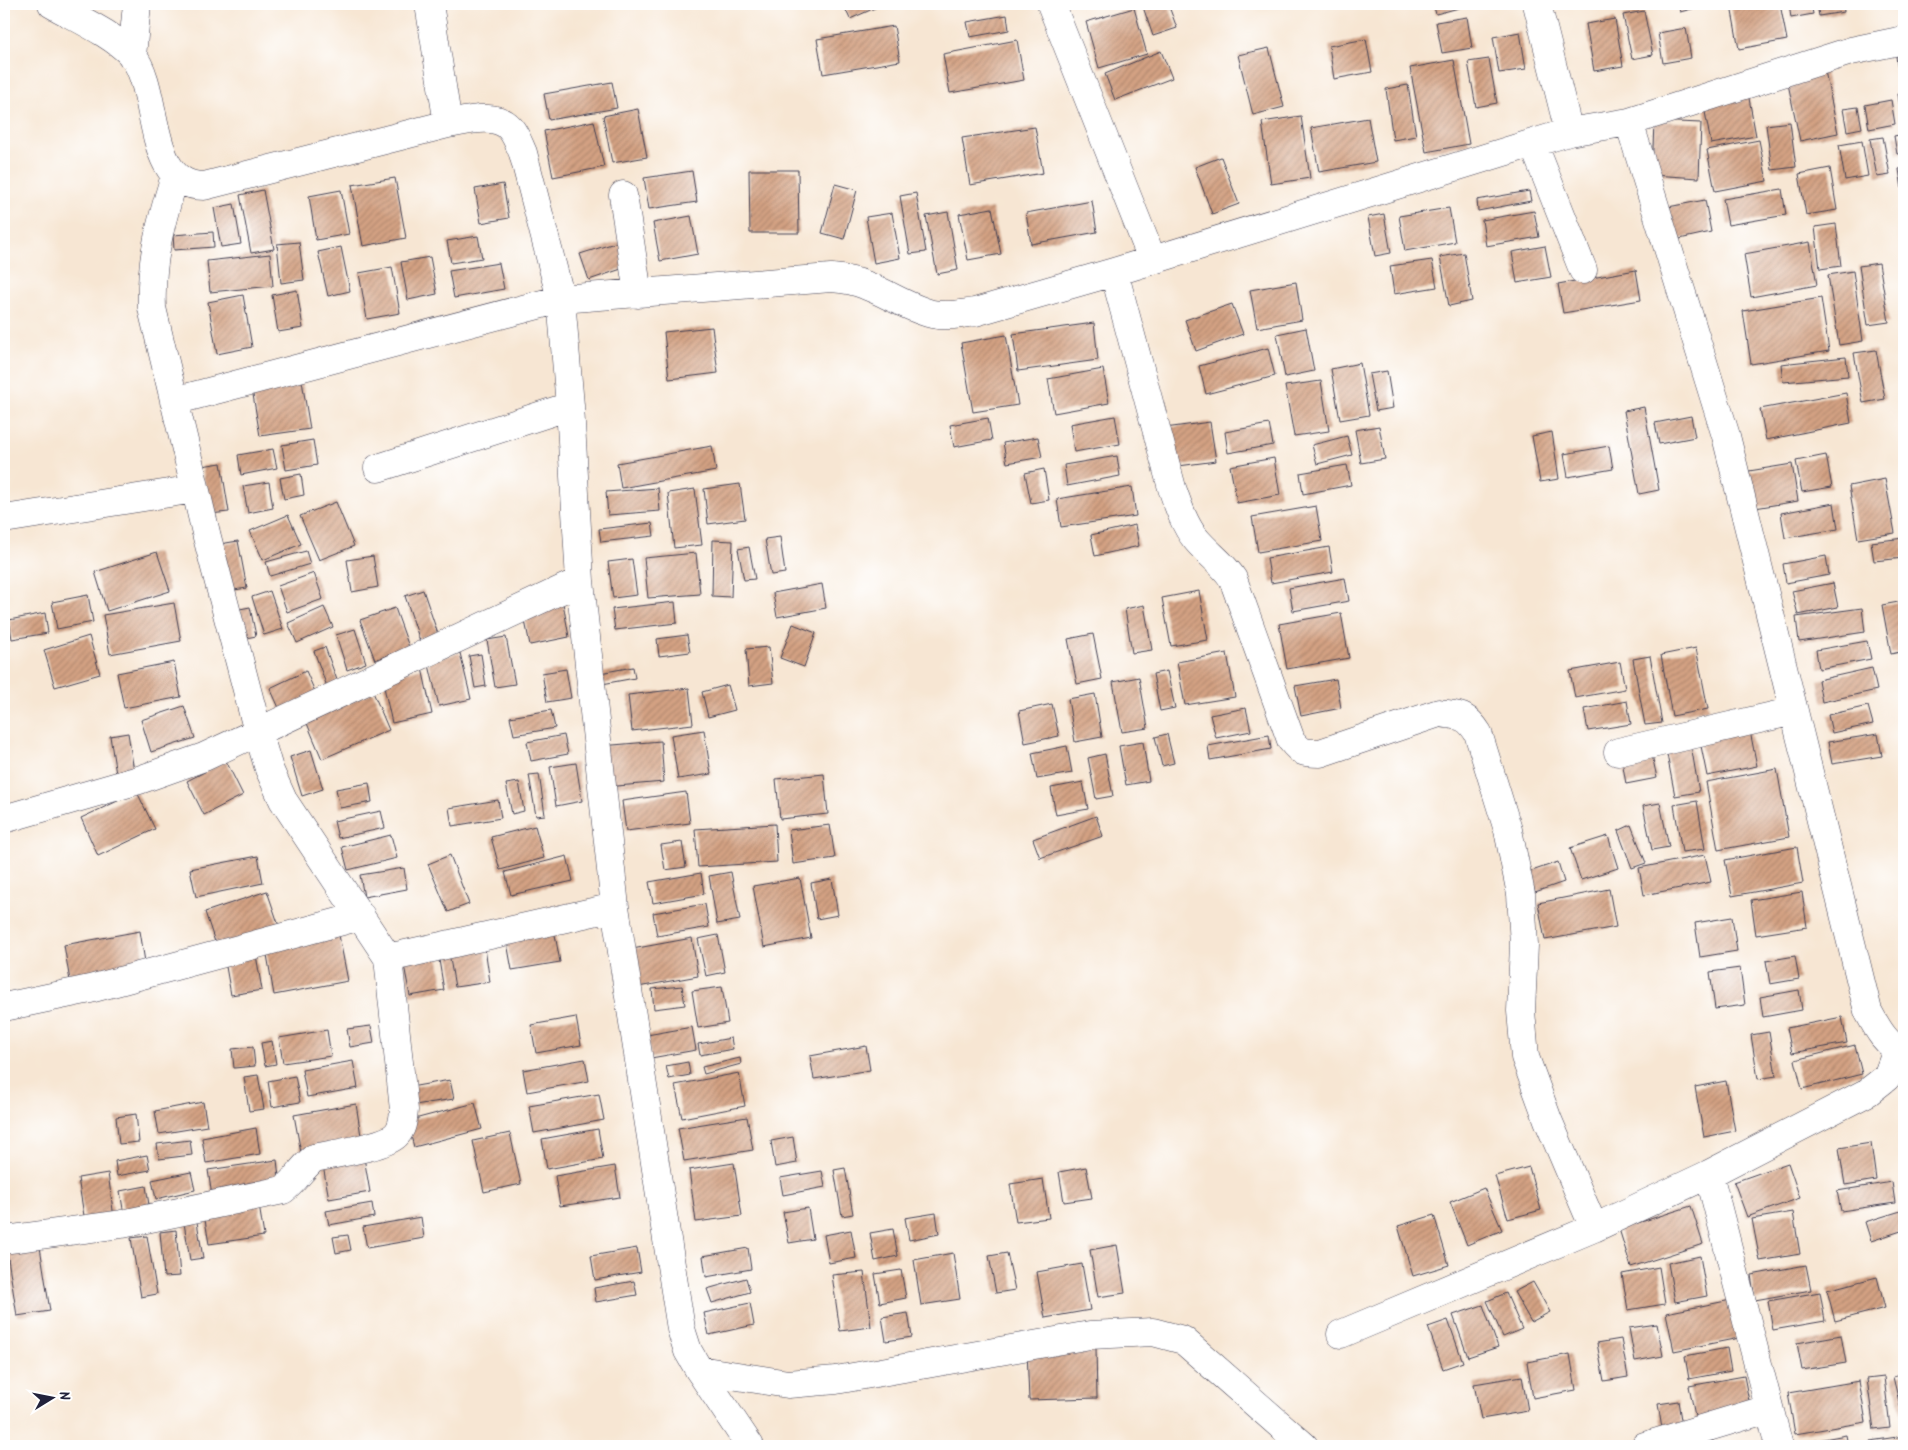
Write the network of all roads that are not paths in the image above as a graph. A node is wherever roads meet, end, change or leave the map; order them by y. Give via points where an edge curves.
1 (52, 4) edge
2 (137, 4) edge
3 (428, 4) edge
4 (1051, 4) edge
5 (1536, 4) edge
6 (1904, 40) edge
7 (132, 56) junction
8 (1629, 122) junction
9 (448, 124) junction
10 (1569, 132) junction
11 (1534, 143) junction
12 (175, 176) junction
13 (623, 195) dead end
14 (1152, 259) junction
15 (1583, 270) dead end
16 (1114, 272) junction
17 (638, 294) junction
18 (562, 299) junction
19 (174, 400) junction
20 (570, 406) junction
21 (378, 468) dead end
22 (195, 489) junction
23 (4, 520) edge
24 (580, 581) junction
25 (1794, 711) junction
26 (258, 732) junction
27 (1618, 752) dead end
28 (4, 819) edge
29 (615, 907) junction
30 (361, 916) junction
31 (388, 958) junction
32 (4, 1007) edge
33 (1901, 1051) edge
34 (1709, 1174) junction
35 (1594, 1228) junction
36 (4, 1240) edge
37 (1342, 1334) dead end
38 (699, 1370) junction
39 (1768, 1408) junction
40 (750, 1446) edge
41 (1304, 1446) edge
42 (1646, 1446) edge
43 (1779, 1446) edge

1 - 7 street via 122,46
2 - 7 street
3 - 9 street
4 - 14 street
5 - 10 street
6 - 8 street via 1851,51
7 - 12 street via 146,85 165,162
8 - 10 street
8 - 25 street via 1726,436
9 - 12 street via 204,186 194,186
9 - 18 street via 482,118 508,126 516,136
10 - 11 street
11 - 14 street
11 - 15 street
12 - 19 street via 158,233 151,281 152,308
13 - 17 street
14 - 16 street
16 - 17 street via 951,316 918,309 865,285 831,278
16 - 35 street via 1182,516 1194,537 1233,579 1291,740 1297,748 1304,753 1320,753 1438,713 1469,720 1478,733 1508,830 1521,894 1524,944 1521,1011 1525,1057
17 - 18 street
18 - 19 street
18 - 20 street
19 - 22 street
20 - 21 street
20 - 24 street
22 - 23 street
22 - 26 street
24 - 26 street
24 - 29 street
25 - 27 street
25 - 33 street via 1868,1011 1876,1026
26 - 28 street via 204,757 139,780
26 - 30 street via 269,769 284,800
29 - 31 street
29 - 38 street via 682,1328 688,1351
30 - 31 street
30 - 32 street via 90,989
31 - 36 street via 404,1110 402,1126 396,1135 386,1142 314,1158 283,1190 122,1224
33 - 34 street via 1887,1076 1868,1092
34 - 35 street
34 - 39 street
35 - 37 street
38 - 40 street
38 - 41 street via 788,1384 836,1380 1090,1335 1153,1332 1183,1340
39 - 42 street
39 - 43 street

